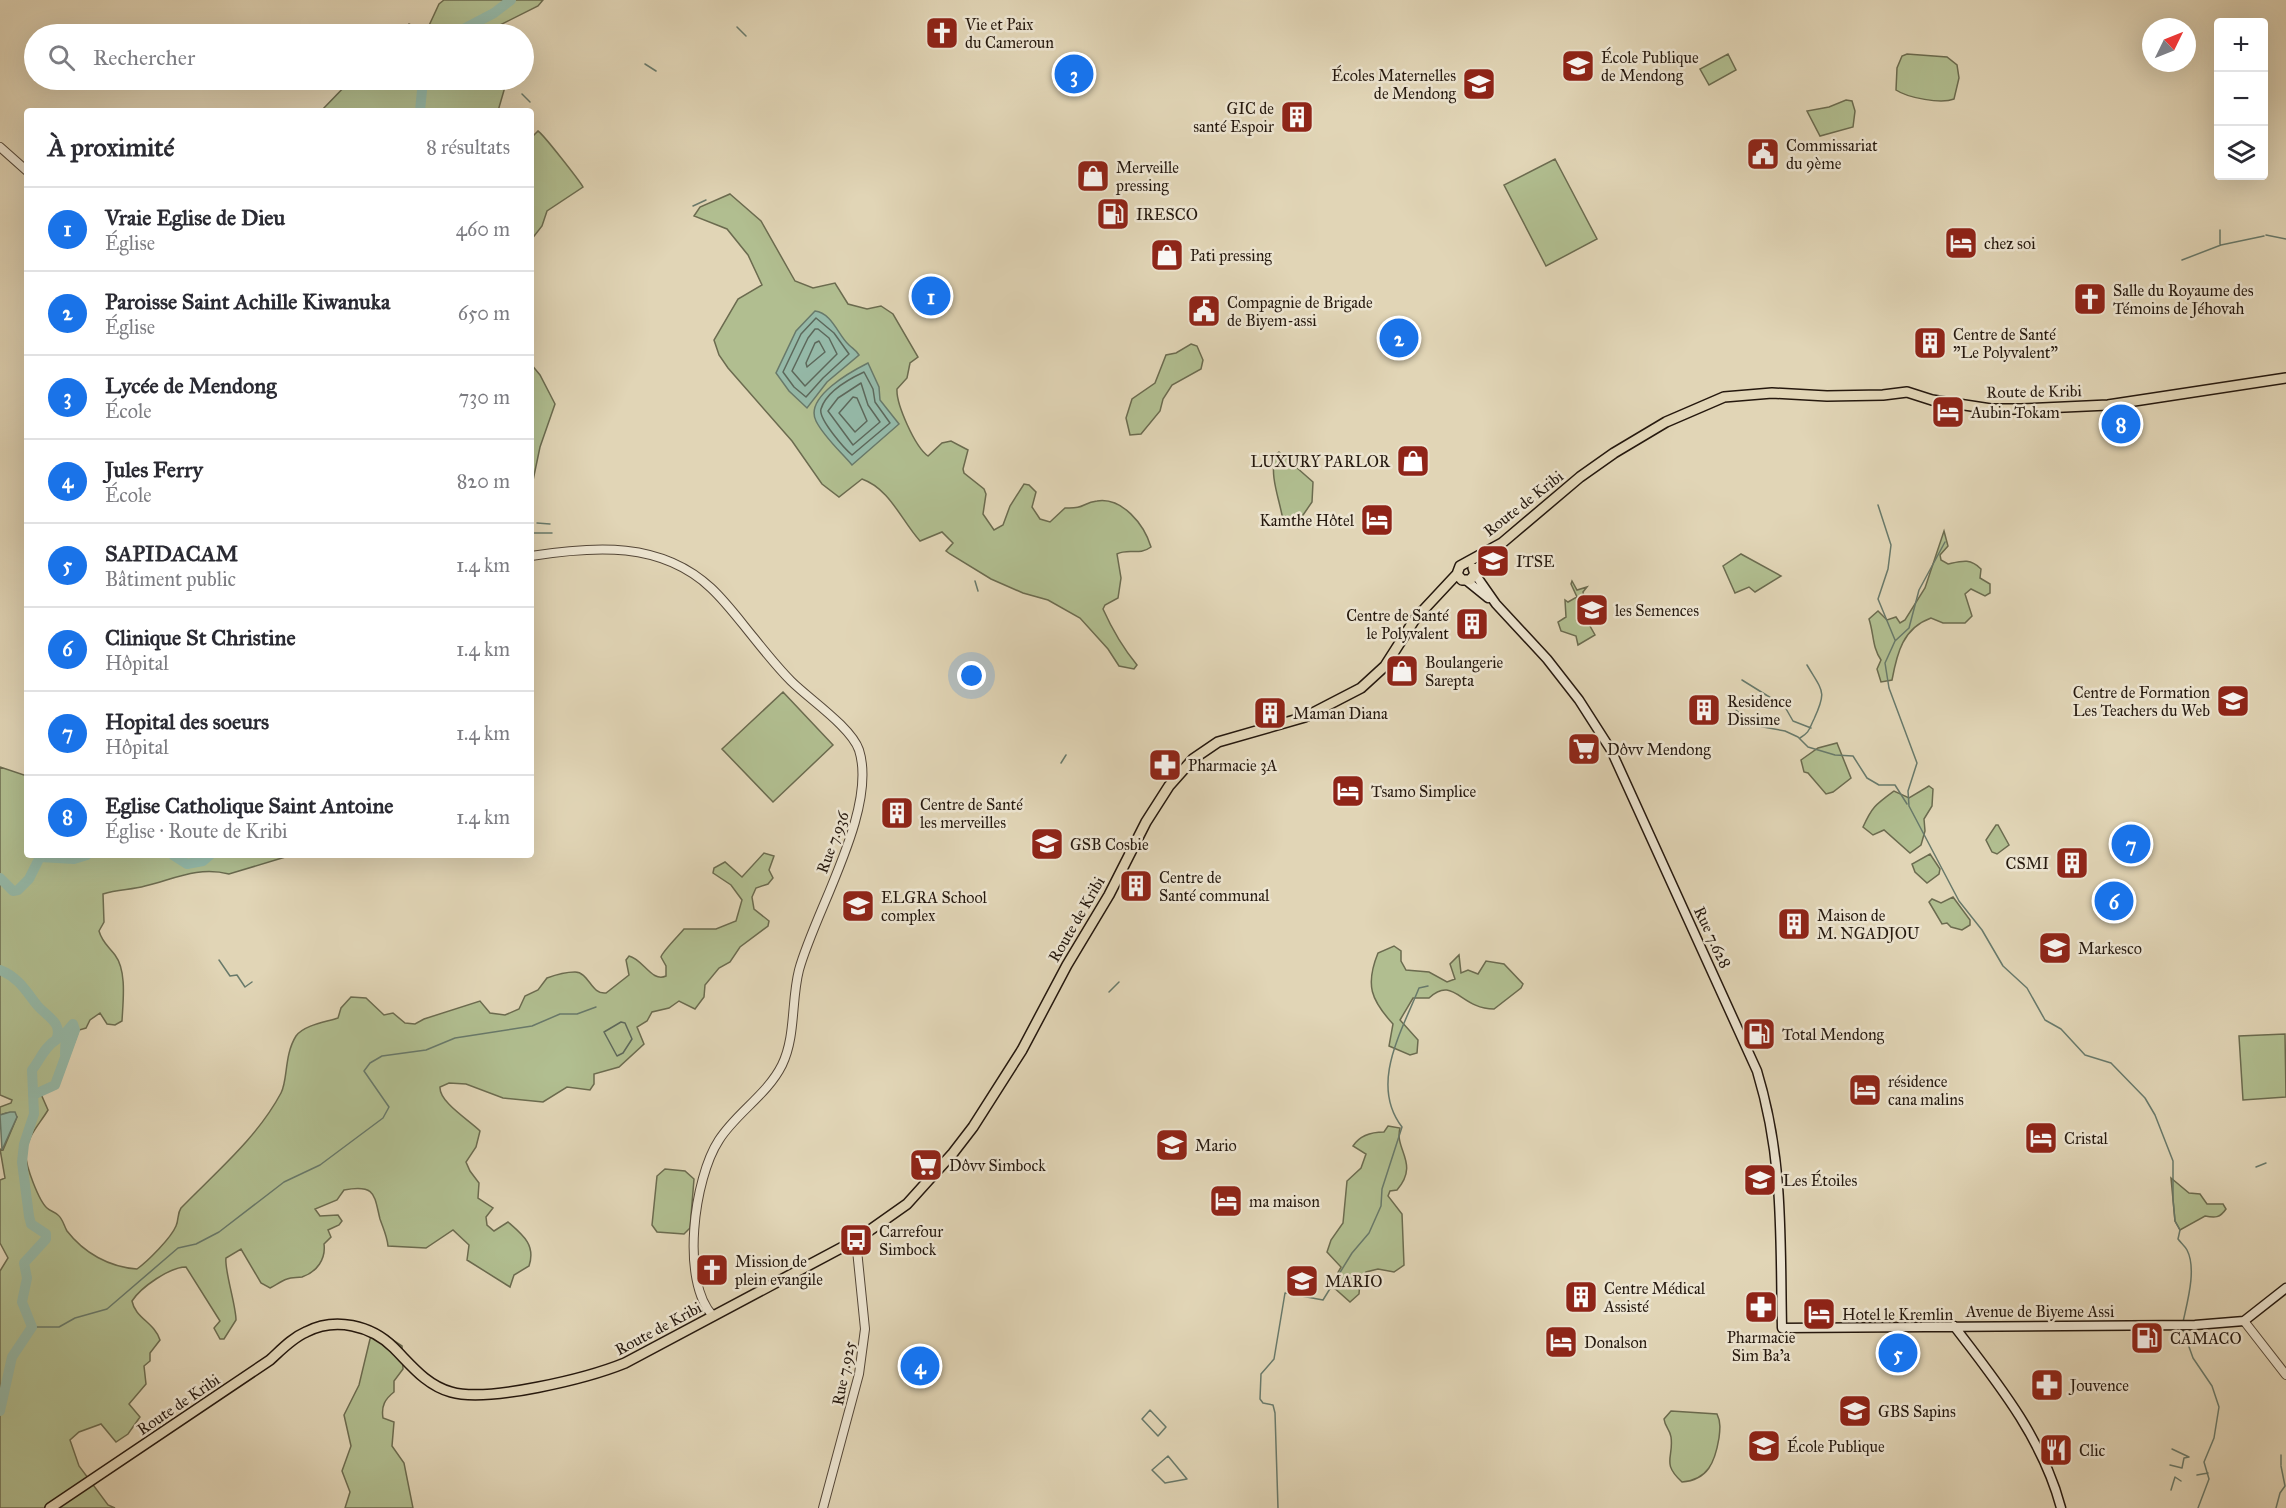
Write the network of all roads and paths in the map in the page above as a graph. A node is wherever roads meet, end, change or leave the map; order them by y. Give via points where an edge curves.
1 (0, 147) edge
2 (24, 168) edge
3 (2286, 378) edge
4 (1502, 543) junction
5 (534, 556) edge
6 (1468, 563) junction
7 (1467, 576) junction
8 (856, 1240) junction
9 (2286, 1288) edge
10 (713, 1316) junction
11 (2244, 1321) junction
12 (1954, 1326) junction
13 (1782, 1328) joint
14 (2286, 1375) edge
15 (50, 1508) edge
16 (823, 1508) edge
17 (2061, 1508) edge

1 - 2 street
3 - 4 main road, Route de Kribi via 2108,405 2021,409 1947,403 1907,392 1724,397 1666,422 1614,453
4 - 6 main road, Route de Kribi
4 - 7 main road
5 - 10 street, Rue 7.936 via 585,549 639,550 671,561 697,576 789,679 854,738 863,765 859,806 849,840 799,972 783,1063 726,1130 703,1173 695,1236 696,1269 699,1293
6 - 7 main road
6 - 7 main road, Route de Kribi via 1460,566
7 - 8 main road, Route de Kribi via 1439,595 1415,619 1385,666 1361,688 1305,717 1218,742 1186,766 1146,822 1022,1050 973,1127 907,1204
7 - 13 main road, Rue 7.628 via 1568,686 1611,750 1757,1071 1769,1112 1780,1193
8 - 10 main road, Route de Kribi
8 - 16 street, Rue 7.925 via 865,1329 860,1374
9 - 11 main road
10 - 15 main road, Route de Kribi via 616,1367 553,1383 477,1395 449,1392 432,1383 387,1341 364,1328 345,1324 315,1328
11 - 12 main road, Avenue de Biyeme Assi via 2174,1326
11 - 14 street
12 - 13 main road, Avenue de Biyeme Assi
12 - 17 main road via 2000,1386 2038,1448 2053,1477

